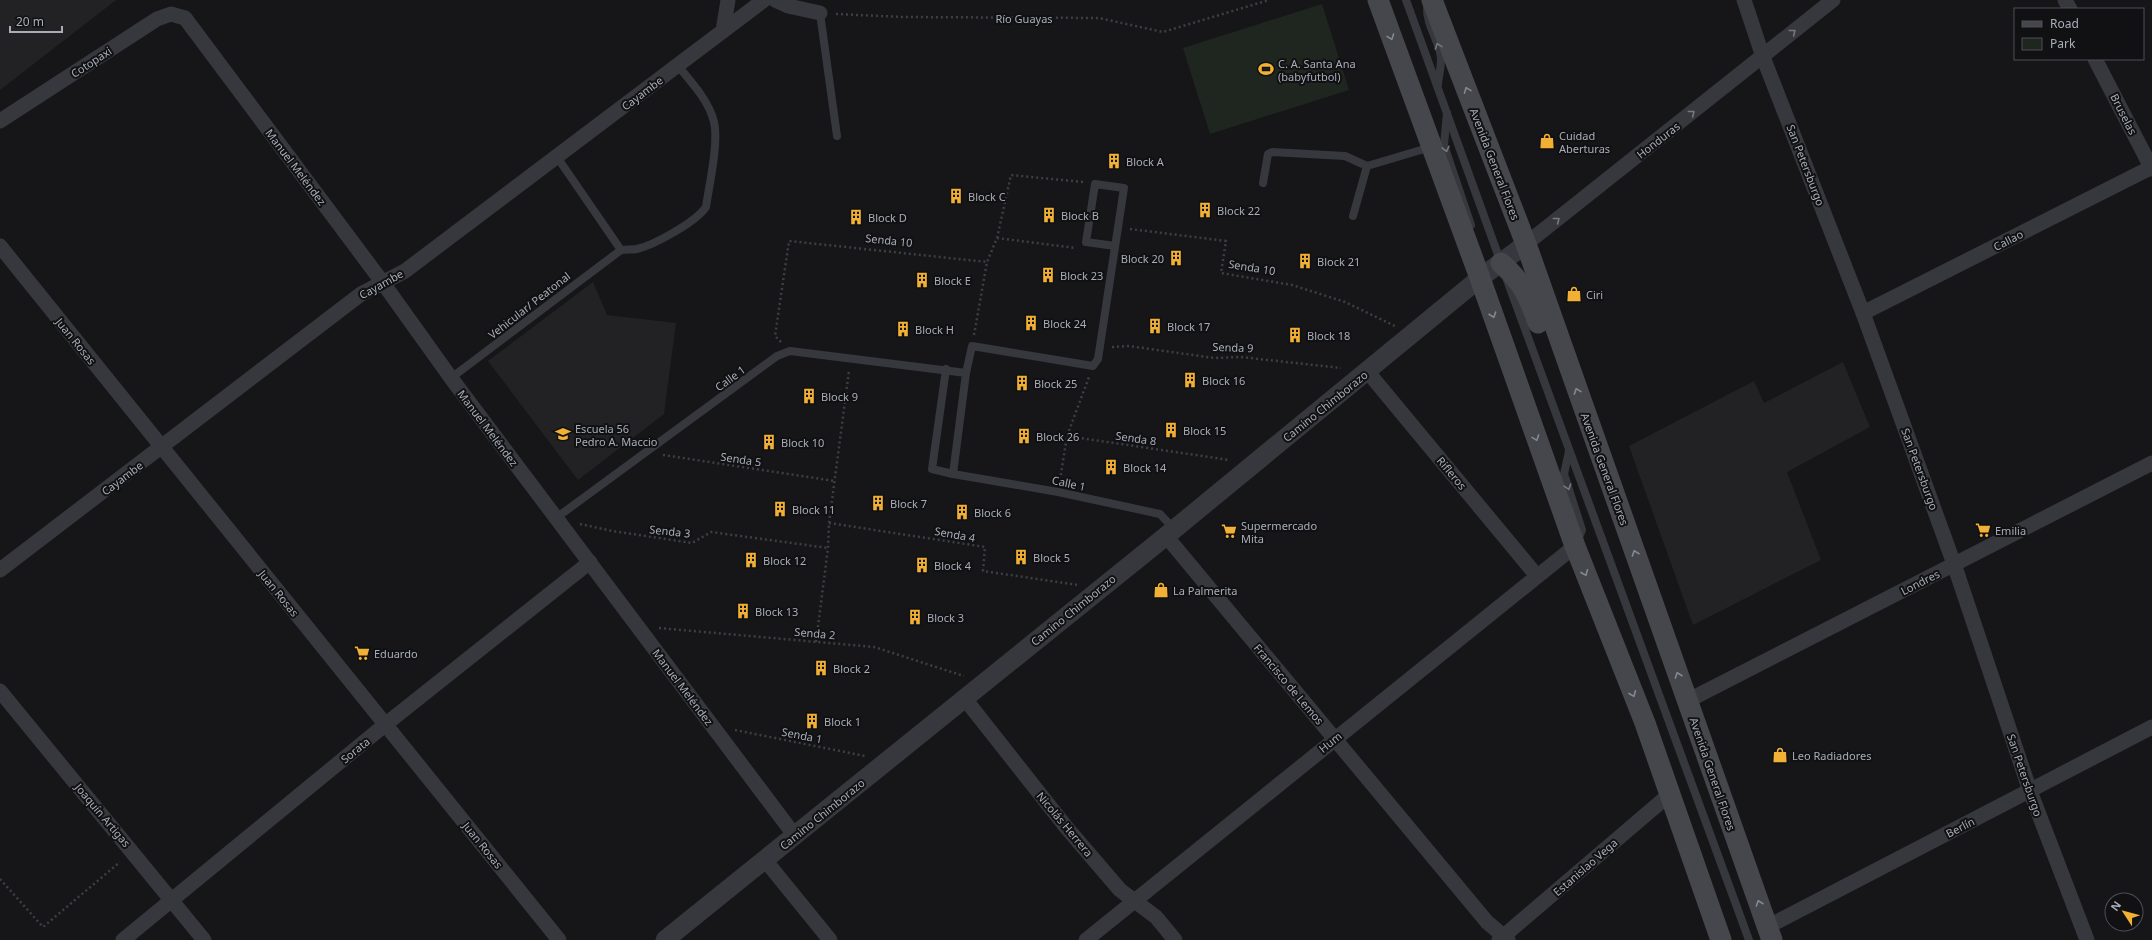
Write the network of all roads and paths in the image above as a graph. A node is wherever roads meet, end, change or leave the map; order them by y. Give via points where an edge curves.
1 (728, 0) edge
2 (764, 0) edge
3 (775, 0) edge
4 (1269, 0) edge
5 (1378, 0) edge
6 (1406, 0) edge
7 (1427, 0) edge
8 (1432, 0) edge
9 (1744, 0) edge
10 (1833, 0) edge
11 (820, 14) junction
12 (185, 18) joint
13 (723, 31) junction
14 (1763, 57) junction
15 (2096, 60) edge
16 (678, 66) junction
17 (1438, 84) junction
18 (1447, 110) junction
19 (0, 121) edge
20 (837, 136) dead end
21 (1432, 147) junction
22 (557, 157) junction
23 (1367, 166) junction
24 (2152, 168) edge
25 (1263, 183) dead end
26 (1095, 184) junction
27 (1353, 216) dead end
28 (1118, 227) junction
29 (1476, 236) dead end
30 (997, 238) junction
31 (1086, 242) junction
32 (1526, 244) junction
33 (0, 246) edge
34 (1115, 246) junction
35 (621, 250) junction
36 (1478, 250) dead end
37 (987, 262) junction
38 (1501, 263) junction
39 (1480, 278) junction
40 (383, 283) junction
41 (1863, 313) junction
42 (1410, 337) junction
43 (972, 346) junction
44 (1099, 347) junction
45 (790, 351) junction
46 (851, 357) junction
47 (1093, 366) junction
48 (946, 369) junction
49 (1367, 371) junction
50 (966, 372) junction
51 (451, 378) junction
52 (1067, 436) junction
53 (161, 448) junction
54 (1570, 450) junction
55 (644, 452) junction
56 (2152, 463) edge
57 (1245, 471) junction
58 (953, 474) junction
59 (834, 481) junction
60 (1612, 488) junction
61 (1058, 492) junction
62 (556, 518) junction
63 (828, 523) junction
64 (1170, 532) junction
65 (1575, 546) junction
66 (828, 548) junction
67 (590, 562) junction
68 (1954, 564) junction
69 (0, 570) edge
70 (1537, 576) junction
71 (1100, 588) junction
72 (638, 626) junction
73 (816, 642) junction
74 (985, 682) junction
75 (0, 691) edge
76 (965, 699) junction
77 (1687, 701) junction
78 (386, 724) junction
79 (713, 726) junction
80 (2152, 727) edge
81 (1334, 739) junction
82 (888, 761) junction
83 (2030, 791) junction
84 (1670, 794) junction
85 (795, 836) junction
86 (133, 852) junction
87 (765, 860) junction
88 (0, 879) edge
89 (172, 900) junction
90 (1134, 901) junction
91 (1770, 934) edge
92 (1504, 939) edge
93 (123, 940) edge
94 (204, 940) edge
95 (559, 940) edge
96 (665, 940) edge
97 (830, 940) edge
98 (1086, 940) edge
99 (1175, 940) edge
100 (1721, 940) edge
101 (1749, 940) edge
102 (2087, 940) edge

1 - 13 street
2 - 13 street, Cayambe
3 - 11 street
4 - 11 path, Río Guayas via 1163,32 1099,18
5 -> 21 main road
6 - 17 lane, Avenida General Flores
17 -> 7 lane, Avenida General Flores via 1440,52 1426,14
32 -> 8 main road, Avenida General Flores
9 - 14 street, San Petersburgo
14 -> 10 street, Honduras
11 - 20 lane
12 - 19 street, Cotopaxi via 171,14 157,19
12 - 40 street, Manuel Meléndez
13 - 16 street, Cayambe
32 -> 14 street, Honduras
14 - 41 street, San Petersburgo
15 - 24 street, Bruselas
16 - 22 street, Cayambe
16 - 35 lane, Vehicular/ Peatonal via 705,102 714,123 715,139 706,207 701,215 684,226 638,248
17 - 18 lane, Avenida General Flores
18 -> 29 lane, Avenida General Flores via 1444,145
18 - 38 lane, Avenida General Flores
21 - 23 lane
21 - 39 main road
22 - 35 lane
22 - 40 street, Cayambe via 405,271
23 - 25 lane via 1345,156 1272,152 1268,154
23 - 27 lane
24 - 41 street, Callao
26 - 28 lane via 1124,188
26 - 30 path via 1011,175
26 - 31 lane
28 - 34 lane
28 - 42 path, Senda 10 via 1226,241 1221,273 1292,285 1344,302 1390,322
30 - 31 path via 1074,249
30 - 37 path
31 - 34 lane
32 - 38 street, Honduras
60 -> 32 main road, Avenida General Flores
33 - 53 street, Juan Rosas
34 - 44 lane
35 - 51 lane, Vehicular/ Peatonal
36 - 39 lane
37 - 43 path
37 - 45 path, Senda 10 via 789,240 775,336
38 - 39 street, Honduras
38 - 54 lane, Avenida General Flores
38 - 60 main road via 1526,290 1584,450 1593,466
39 - 42 street, Camino Chimborazo
39 -> 65 main road
40 - 51 street, Manuel Meléndez
40 - 53 street, Cayambe via 361,294
41 - 68 street, San Petersburgo
42 - 49 street, Camino Chimborazo
43 - 47 lane
43 - 50 lane
44 - 47 lane via 1098,359
44 - 49 path, Senda 9 via 1128,346 1214,358 1241,357
45 - 46 lane
45 - 55 lane, Calle 1 via 777,356
46 - 48 lane
46 - 59 path
47 - 52 path
48 - 50 lane
48 - 58 lane, Calle 1 via 932,469
49 - 57 street, Camino Chimborazo
49 - 70 street, Rifleros
50 - 58 lane
51 - 62 street, Manuel Meléndez
52 - 57 path, Senda 8 via 1236,461
52 - 61 path
53 - 69 street, Cayambe
53 - 78 street, Juan Rosas
54 -> 65 lane via 1564,474 1582,530
54 - 101 lane, Avenida General Flores
55 - 59 path, Senda 5
55 - 62 lane, Calle 1
56 - 68 street, Londres
57 - 64 street, Camino Chimborazo
58 - 61 lane, Calle 1
59 - 63 path
77 -> 60 main road, Avenida General Flores
61 - 64 lane, Calle 1 via 1160,514
62 - 66 path, Senda 3 via 612,531 692,543 711,532
62 - 67 street, Manuel Meléndez
63 - 66 path
63 - 71 path, Senda 4 via 985,547 983,571
64 - 71 street, Camino Chimborazo
64 - 81 street, Francisco de Lemos
65 - 70 street, Hum
65 -> 84 main road
66 - 73 path
67 - 72 street, Manuel Meléndez
67 - 78 street, Sorata
68 - 77 street, Londres
68 - 83 street, San Petersburgo
70 - 81 street, Hum
71 - 74 street, Camino Chimborazo
72 - 73 path, Senda 2
72 - 79 street, Manuel Meléndez
73 - 74 path, Senda 2 via 874,647
74 - 76 street, Camino Chimborazo
75 - 86 street, Joaquín Artigas
76 - 82 street, Camino Chimborazo
76 - 90 street, Nicolás Herrera via 1066,827 1120,890
91 -> 77 main road, Avenida General Flores
78 - 89 street, Sorata
78 - 95 street, Juan Rosas
79 - 82 path, Senda 1
79 - 85 street, Manuel Meléndez
80 - 83 street, Berlín
81 - 90 street, Hum
81 - 92 street, Francisco de Lemos
82 - 85 street, Camino Chimborazo
83 - 91 street, Berlín
83 - 102 street, San Petersburgo
84 - 92 street, Estanislao Vega
84 - 100 main road
85 - 87 street, Camino Chimborazo
86 - 88 path via 43,927
86 - 89 street, Joaquín Artigas
87 - 96 street, Camino Chimborazo
87 - 97 street
89 - 93 street, Sorata
89 - 94 street, Joaquín Artigas
90 - 98 street, Hum
90 - 99 street, Nicolás Herrera via 1156,917

